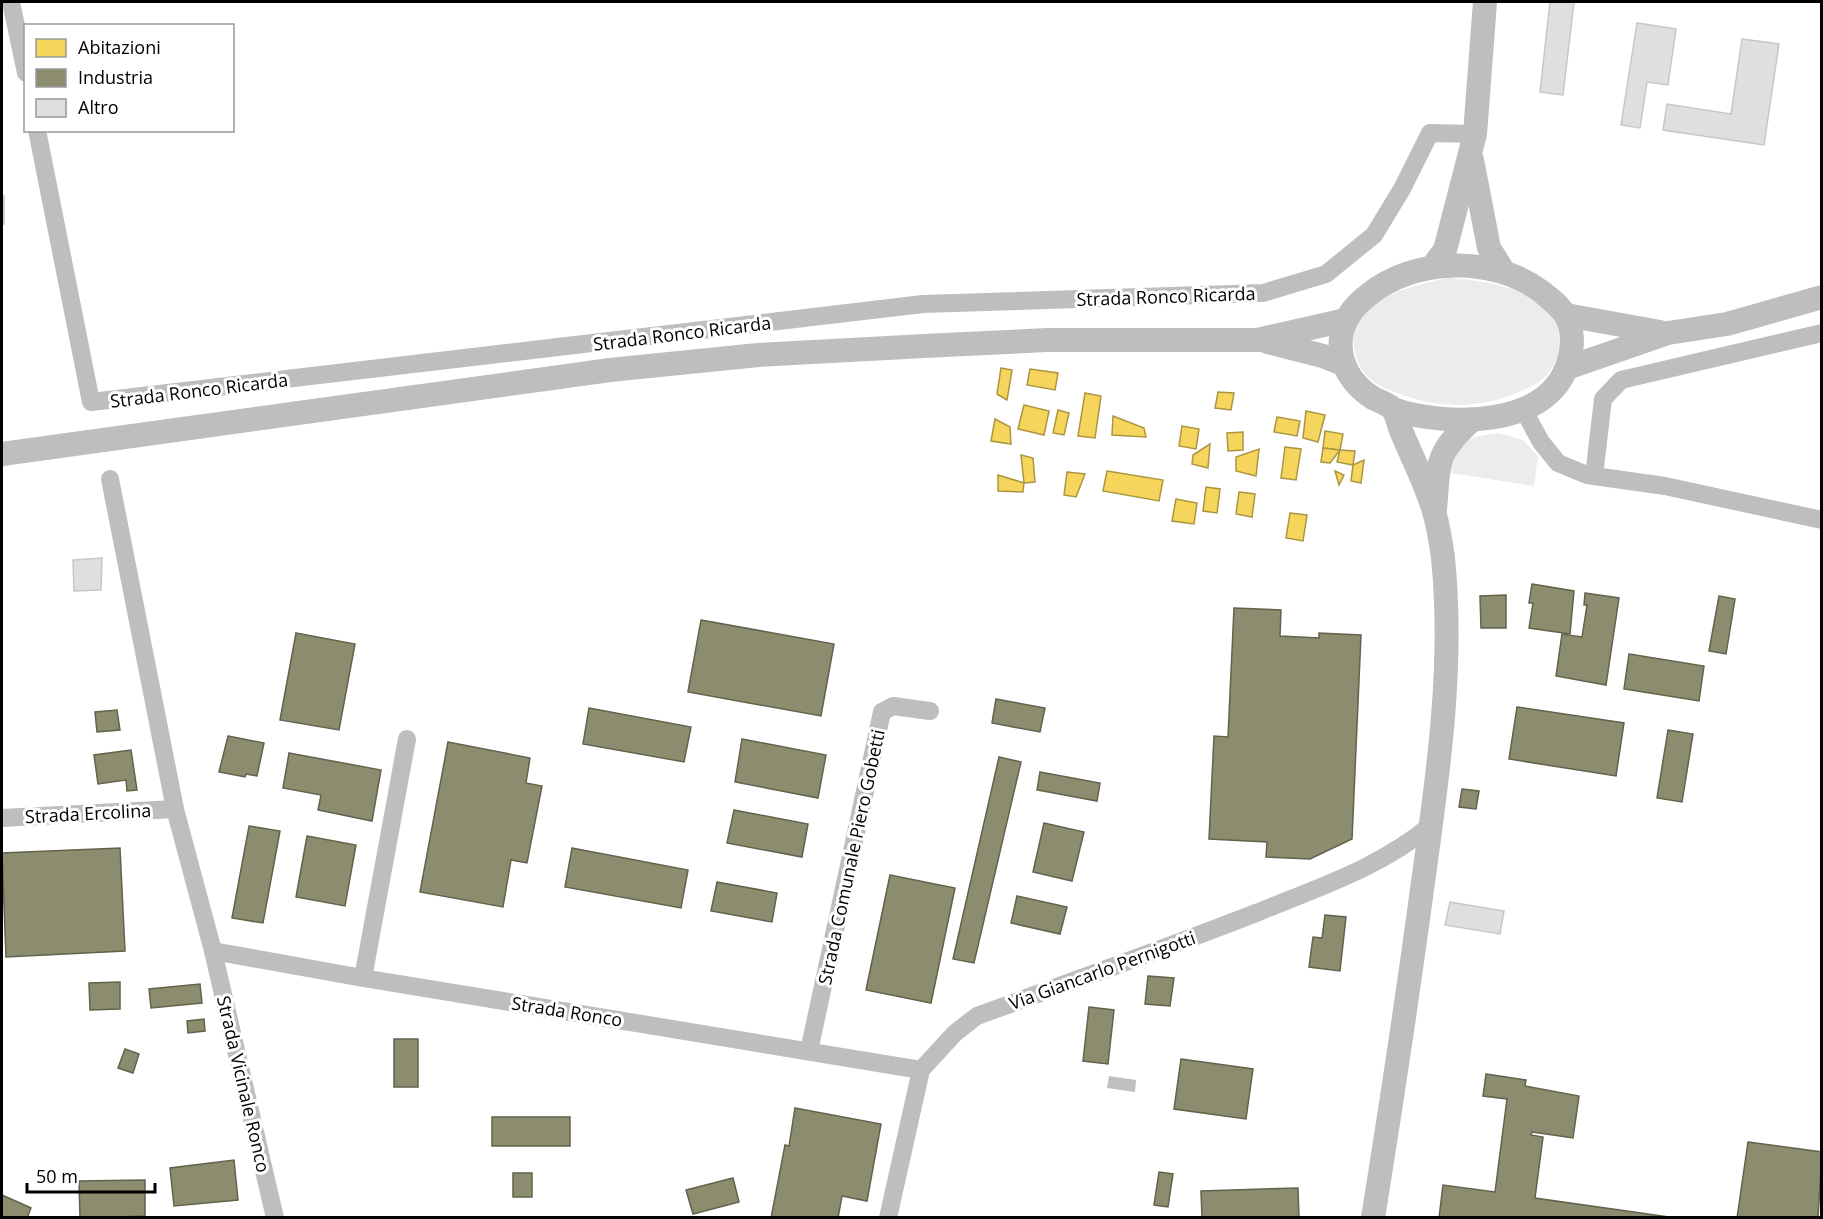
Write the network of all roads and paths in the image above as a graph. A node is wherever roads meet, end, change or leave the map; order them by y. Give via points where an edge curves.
1 (11, 2) edge
2 (1485, 2) edge
3 (24, 64) edge
4 (37, 132) edge
5 (1473, 143) junction
6 (1433, 267) junction
7 (1504, 272) junction
8 (1821, 297) edge
9 (1566, 315) junction
10 (1346, 320) junction
11 (1668, 333) junction
12 (1821, 333) edge
13 (1257, 340) junction
14 (1343, 364) junction
15 (1567, 368) junction
16 (1393, 409) junction
17 (1523, 409) junction
18 (1472, 420) junction
19 (2, 454) edge
20 (1594, 476) junction
21 (110, 479) dead end
22 (1435, 512) junction
23 (1821, 520) edge
24 (930, 711) dead end
25 (408, 739) dead end
26 (175, 809) junction
27 (2, 818) edge
28 (1431, 825) junction
29 (213, 951) junction
30 (363, 978) junction
31 (809, 1051) junction
32 (921, 1071) junction
33 (275, 1218) edge
34 (888, 1218) edge
35 (1373, 1218) edge

1 - 3 street
2 - 5 main road
4 - 5 street, Strada Ronco Ricarda via 91,402 922,304 1263,293 1326,274 1374,235 1430,133
5 - 6 main road via 1445,250
5 - 7 main road via 1489,248
6 - 7 main road via 1467,266
6 - 10 main road via 1406,273 1377,287
7 - 9 main road via 1534,286
8 - 11 main road via 1727,324
9 - 11 main road
9 - 15 main road via 1572,332
10 - 13 main road
10 - 14 main road via 1341,337
11 - 15 main road
12 - 20 street via 1621,380 1603,399
13 - 14 main road
13 - 19 main road via 1047,340 758,355 598,372
14 - 16 main road via 1353,381
15 - 17 main road via 1557,384
16 - 18 main road via 1442,421
16 - 22 main road
17 - 18 main road
17 - 20 street via 1558,463
18 - 22 main road via 1445,448
20 - 23 street via 1665,486
21 - 26 street
22 - 28 main road via 1442,557 1445,648 1441,742
24 - 31 street, Strada Comunale Piero Gobetti via 893,706 882,712
25 - 30 street
26 - 27 street, Strada Ercolina
26 - 29 street
28 - 32 street, Via Giancarlo Pernigotti via 1407,845 1366,868 1172,946 977,1016 955,1033
28 - 35 main road
29 - 30 street, Strada Ronco
29 - 33 street, Strada Vicinale Ronco
30 - 31 street, Strada Ronco
31 - 32 street, Strada Ronco
32 - 34 street, Via Giancarlo Pernigotti

